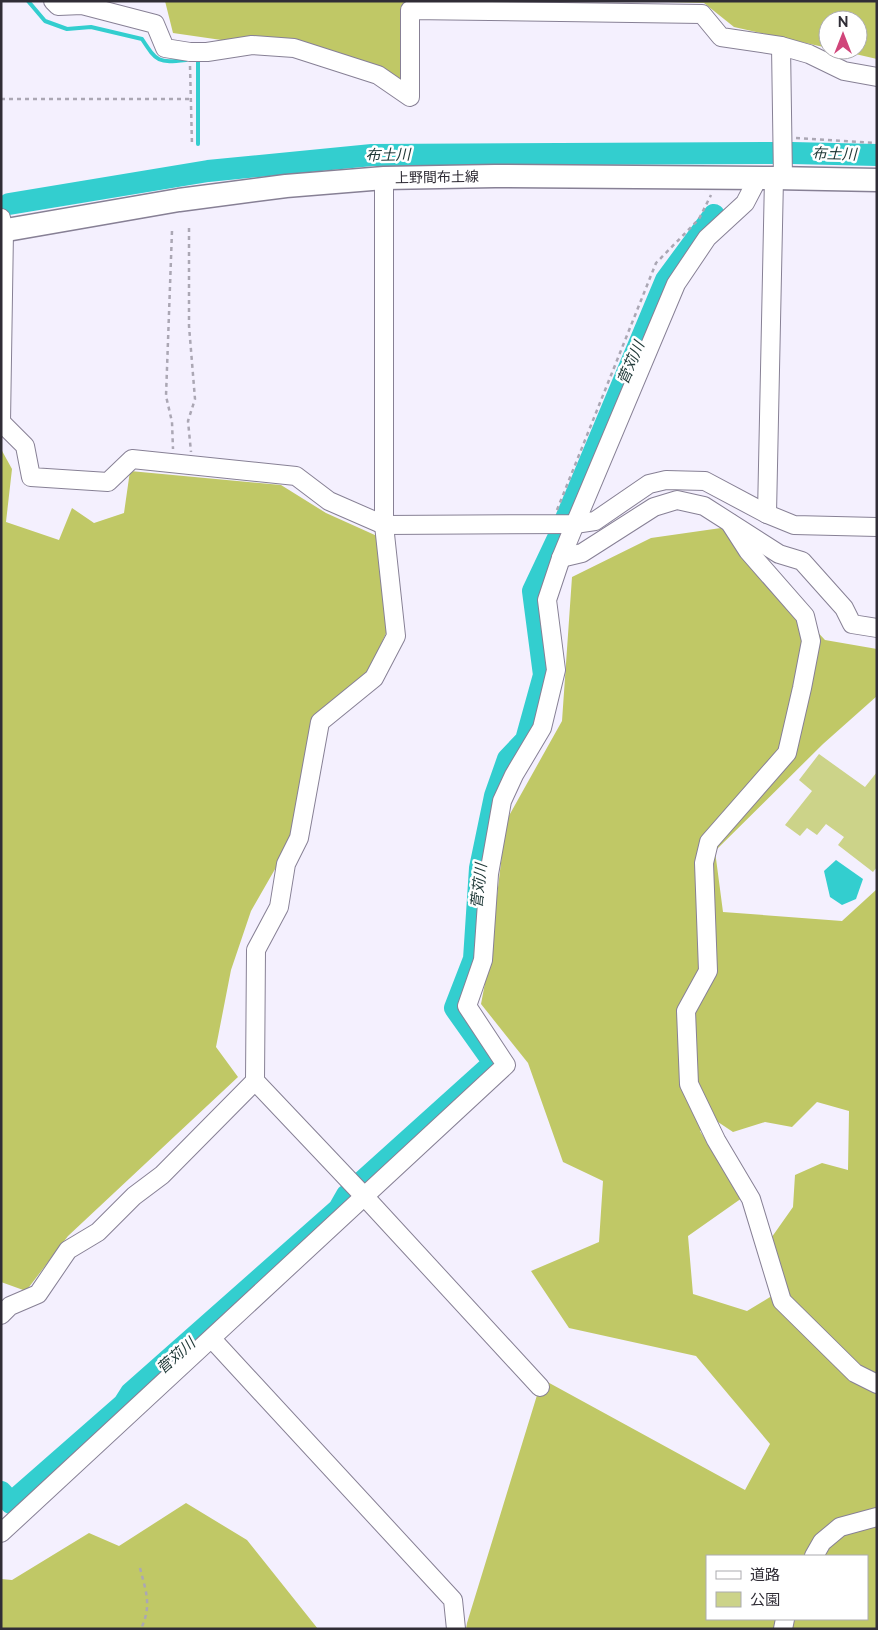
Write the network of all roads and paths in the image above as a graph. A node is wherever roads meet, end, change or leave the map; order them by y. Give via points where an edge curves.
1 (53, 1) edge
2 (781, 46) junction
3 (190, 52) junction
4 (877, 76) edge
5 (1, 98) edge
6 (191, 99) junction
7 (782, 138) junction
8 (877, 142) edge
9 (192, 145) dead end
10 (384, 178) junction
11 (720, 178) junction
12 (771, 178) junction
13 (877, 180) edge
14 (2, 226) edge
15 (189, 228) dead end
16 (172, 231) dead end
17 (1, 422) edge
18 (174, 463) junction
19 (192, 466) junction
20 (767, 514) junction
21 (730, 523) junction
22 (552, 524) junction
23 (575, 524) junction
24 (384, 525) junction
25 (877, 527) edge
26 (562, 558) junction
27 (877, 628) edge
28 (255, 1081) junction
29 (364, 1196) junction
30 (1, 1314) edge
31 (212, 1339) junction
32 (877, 1384) edge
33 (540, 1387) dead end
34 (877, 1517) edge
35 (1, 1533) edge
36 (815, 1555) edge
37 (140, 1568) dead end
38 (141, 1629) edge
39 (456, 1629) edge

1 - 3 street via 58,6 82,5 154,24 165,48
2 - 3 street via 721,37 702,14 410,10 410,97 378,75 294,48 252,45
2 - 4 street via 809,54 844,72
2 - 7 street
3 - 6 path
5 - 6 path
6 - 9 path
7 - 8 path
7 - 12 street
10 - 11 main road, 上野間布土線
10 - 14 main road, 上野間布土線 via 286,186
10 - 24 street
11 - 12 main road, 上野間布土線
11 - 22 path via 699,220 656,263
12 - 13 main road, 上野間布土線
12 - 20 street
12 - 23 street via 707,238 676,284
14 - 17 street
15 - 19 path via 189,326 195,399 188,421
16 - 18 path via 166,396 172,422
17 - 18 street via 25,446 32,478 108,482 132,459
18 - 19 street
19 - 24 street via 296,476 329,501
20 - 23 street via 705,481 666,480 650,484 595,521
20 - 25 street via 794,526
21 - 26 street via 704,506 677,500 654,507 582,553
21 - 27 street via 779,554 802,561 844,608 852,624
21 - 32 street via 748,551 805,616 811,641 787,754 709,842 704,863 708,971 686,1011 689,1084 716,1140 751,1199 782,1301 855,1373
22 - 23 street
22 - 24 street
23 - 26 street
24 - 28 street via 396,636 374,678 320,722 299,838 286,864 279,907 256,950
26 - 29 street via 547,600 556,670 542,728 502,802 488,874 483,960 467,1006 506,1065
28 - 29 street
28 - 30 street via 162,1175 134,1196 98,1232 68,1250 38,1294 10,1306
29 - 31 street
29 - 33 street
31 - 35 street
31 - 39 street via 454,1600
34 - 36 street via 840,1527 822,1542
37 - 38 path via 148,1604

